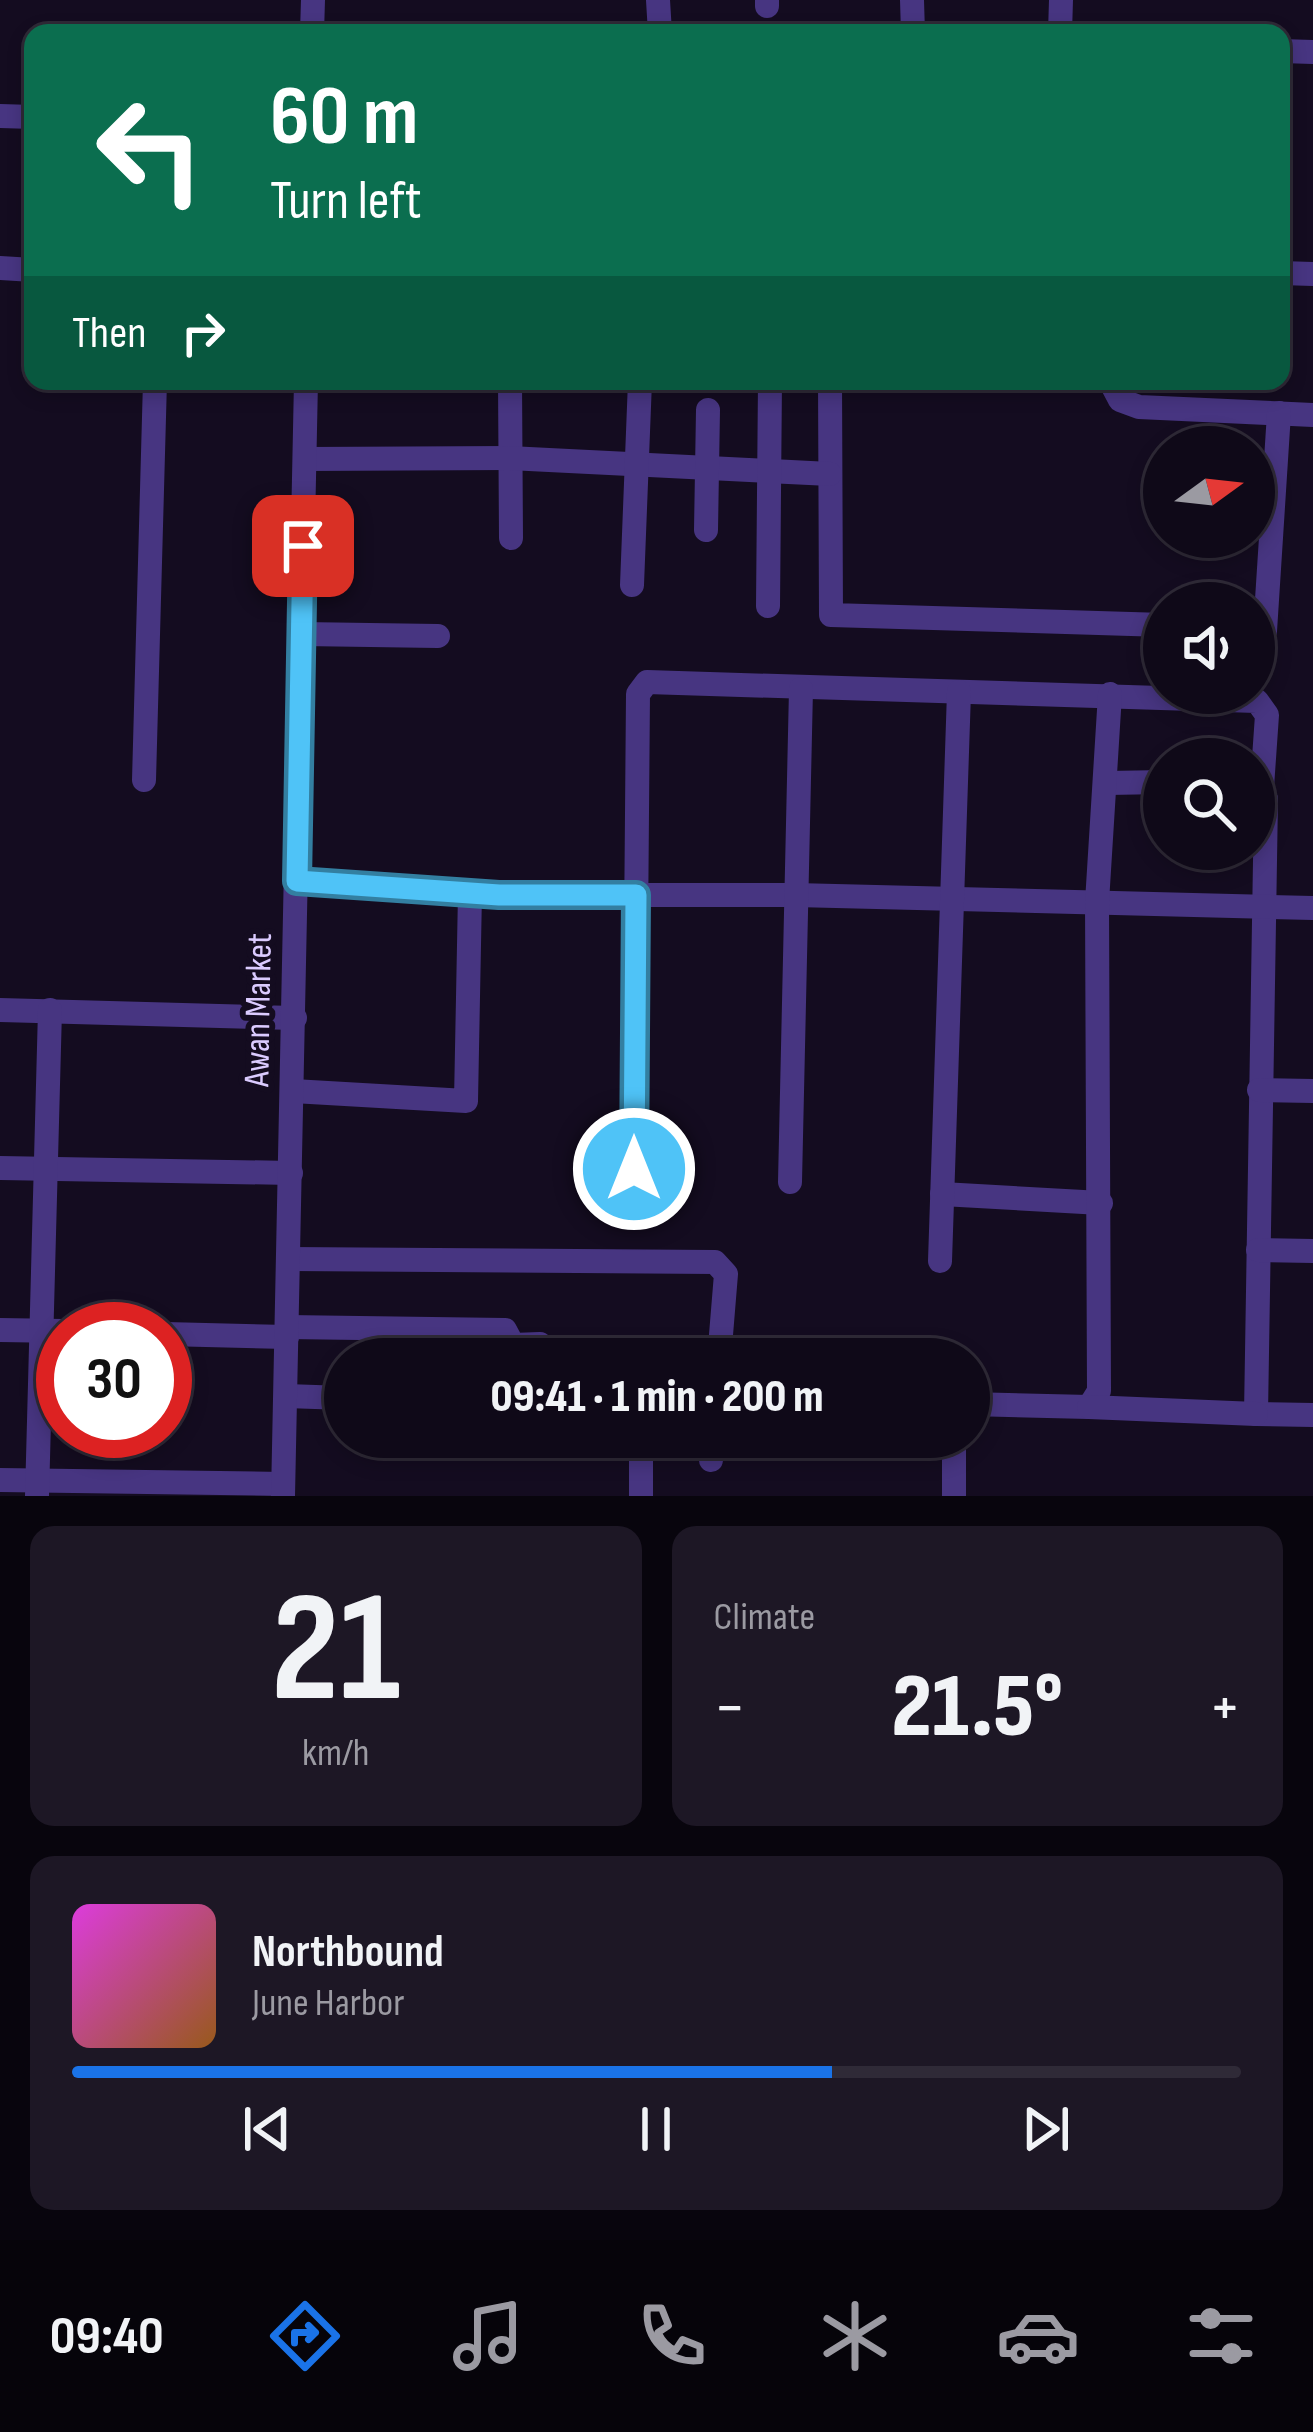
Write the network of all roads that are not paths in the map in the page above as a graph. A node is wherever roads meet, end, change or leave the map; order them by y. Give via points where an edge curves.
1 (154, 390) edge
2 (306, 390) edge
3 (510, 390) edge
4 (640, 390) edge
5 (770, 390) edge
6 (830, 390) edge
7 (1115, 390) edge
8 (708, 410) dead end
9 (1279, 413) junction
10 (1313, 415) edge
11 (509, 458) junction
12 (305, 459) junction
13 (639, 464) junction
14 (704, 468) junction
15 (769, 471) junction
16 (830, 474) junction
17 (706, 530) dead end
18 (511, 538) dead end
19 (1268, 582) edge
20 (632, 584) dead end
21 (769, 606) dead end
22 (1143, 624) edge
23 (302, 634) junction
24 (438, 635) dead end
25 (801, 689) junction
26 (959, 692) junction
27 (1110, 694) junction
28 (1264, 738) edge
29 (144, 780) dead end
30 (1143, 782) edge
31 (1108, 783) junction
32 (1261, 870) edge
33 (297, 881) junction
34 (470, 893) junction
35 (636, 895) junction
36 (795, 895) junction
37 (956, 898) junction
38 (1097, 902) junction
39 (1262, 907) junction
40 (1313, 908) edge
41 (0, 1010) edge
42 (50, 1010) junction
43 (295, 1018) junction
44 (1259, 1090) junction
45 (293, 1091) junction
46 (1313, 1091) edge
47 (46, 1167) junction
48 (0, 1168) edge
49 (634, 1169) dead end
50 (291, 1173) junction
51 (790, 1182) dead end
52 (942, 1195) junction
53 (1100, 1203) junction
54 (1258, 1250) junction
55 (1313, 1251) edge
56 (289, 1259) junction
57 (940, 1262) dead end
58 (51, 1302) edge
59 (0, 1330) edge
60 (36, 1330) edge
61 (287, 1332) junction
62 (192, 1334) edge
63 (510, 1338) edge
64 (720, 1338) edge
65 (286, 1396) junction
66 (324, 1397) edge
67 (990, 1404) edge
68 (1090, 1407) junction
69 (1256, 1414) junction
70 (1313, 1415) edge
71 (40, 1458) edge
72 (640, 1458) edge
73 (954, 1458) edge
74 (0, 1480) edge
75 (37, 1488) edge
76 (283, 1490) edge
77 (641, 1496) edge
78 (954, 1496) edge

1 - 29 street
2 - 12 street, Awan Market
3 - 11 street
4 - 13 street
5 - 15 street
6 - 16 street
7 - 9 street via 1139,407
8 - 14 street
9 - 10 street
9 - 19 street
11 - 12 street
11 - 13 street
11 - 18 street
12 - 23 street, Awan Market
13 - 14 street
13 - 20 street
14 - 15 street
14 - 17 street
15 - 16 street
15 - 21 street
16 - 22 street via 829,608 837,617
23 - 24 street
23 - 33 street, Awan Market
25 - 26 street
25 - 35 street via 641,686
25 - 36 street
26 - 27 street
26 - 37 street
27 - 28 street via 1257,701 1267,715
27 - 31 street
30 - 31 street
31 - 38 street
32 - 39 street
33 - 34 street
33 - 43 street, Awan Market
34 - 35 street
34 - 45 street via 466,1101
35 - 36 street
35 - 49 street
36 - 37 street
36 - 51 street
37 - 38 street
37 - 52 street
38 - 39 street
38 - 53 street
39 - 40 street
39 - 44 street
41 - 42 street
42 - 43 street
42 - 47 street
43 - 45 street, Awan Market
44 - 46 street
44 - 54 street
45 - 50 street, Awan Market
47 - 48 street
47 - 50 street
47 - 58 street
50 - 56 street, Awan Market
52 - 53 street
52 - 57 street
53 - 68 street via 1099,1391
54 - 55 street
54 - 69 street
56 - 61 street, Awan Market
56 - 64 street via 715,1262 725,1274
59 - 60 street
61 - 62 street
61 - 63 street via 505,1330
61 - 65 street, Awan Market
65 - 66 street
65 - 76 street, Awan Market
67 - 68 street
68 - 69 street
69 - 70 street
71 - 75 street
72 - 77 street
73 - 78 street
74 - 75 street
75 - 76 street

